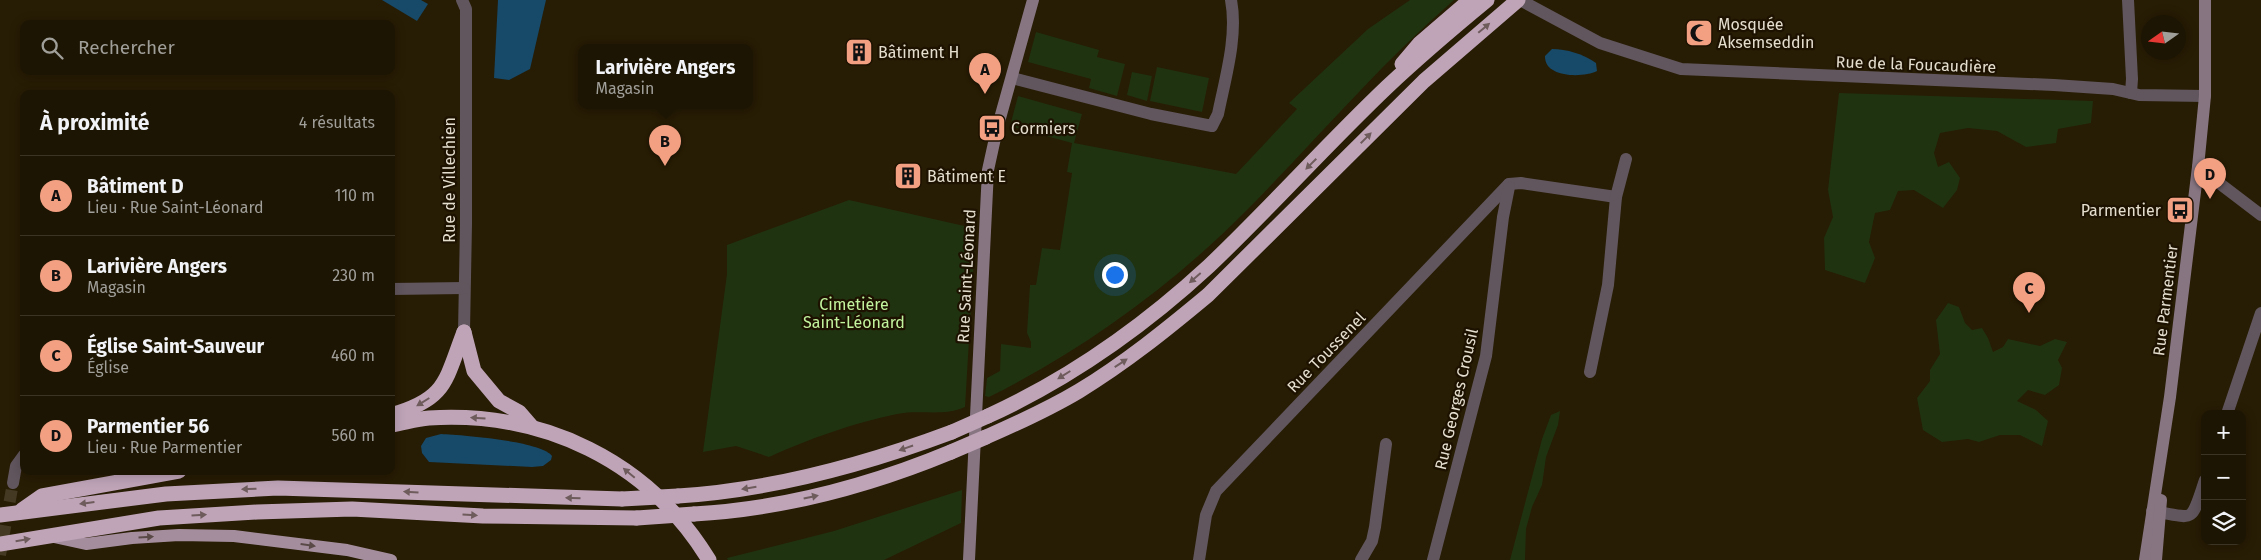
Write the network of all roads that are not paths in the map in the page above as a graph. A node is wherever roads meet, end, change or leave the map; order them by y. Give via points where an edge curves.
1 (462, 0) edge
2 (1033, 0) edge
3 (1231, 0) edge
4 (1470, 0) edge
5 (1487, 0) edge
6 (2128, 0) edge
7 (2205, 0) edge
8 (1516, 2) edge
9 (1012, 78) junction
10 (2131, 93) junction
11 (2205, 96) junction
12 (1336, 139) junction
13 (1626, 159) dead end
14 (2198, 167) junction
15 (1510, 184) junction
16 (1616, 197) junction
17 (2261, 215) edge
18 (464, 288) junction
19 (395, 289) edge
20 (2261, 313) edge
21 (464, 332) junction
22 (1590, 372) dead end
23 (2228, 410) edge
24 (395, 414) edge
25 (395, 424) edge
26 (532, 427) junction
27 (1386, 444) dead end
28 (20, 460) edge
29 (157, 475) edge
30 (13, 483) tunnel mouth
31 (2201, 492) edge
32 (20, 512) junction
33 (2156, 512) junction
34 (0, 515) edge
35 (46, 535) junction
36 (0, 544) edge
37 (390, 560) edge
38 (709, 560) edge
39 (969, 560) edge
40 (1199, 560) edge
41 (1361, 560) edge
42 (1432, 560) edge
43 (2145, 560) edge
44 (2156, 560) edge

1 - 18 street, Rue de Villechien via 466,19
2 - 9 street, Rue Saint-Léonard
3 - 9 street via 1232,36 1218,114 1212,126
4 - 12 highway via 1419,44
5 - 12 highway via 1387,87
6 - 10 street
7 - 11 street, Rue Parmentier
8 - 10 street, Rue de la Foucaudière via 1600,43 1681,69 2054,85
35 -> 8 highway, bridge via 158,518 257,512 352,510 637,518 694,514 763,507 818,496 893,474 986,437 1078,392 1128,359 1187,312 1424,81
9 - 39 street, Rue Saint-Léonard via 988,170
10 - 11 street, Rue de la Foucaudière
11 - 14 street, Rue Parmentier
12 -> 32 highway, bridge via 1207,267 1152,314 1065,375 988,416 881,457 788,481 678,496 622,499 278,488 166,494
13 - 16 street
14 - 17 street
14 - 33 street, Rue Parmentier
15 - 16 street via 1521,182
15 - 40 street, Rue Toussenel via 1216,491 1206,515
15 - 42 street, Rue Georges Crousil via 1486,356
16 - 22 street via 1608,285
18 - 19 street
18 - 21 street, Rue de Villechien
20 - 23 street
21 -> 24 highway via 440,390 421,404
21 - 26 highway via 474,371 499,401 519,412
26 -> 25 highway via 459,418 426,418
38 -> 26 highway via 681,522 623,468 589,448
27 - 41 street via 1372,541
28 - 30 street
29 - 32 highway via 42,496
31 - 33 street via 2190,516
32 - 34 highway
33 - 43 street, Rue Parmentier
33 - 44 street, Rue Parmentier
36 -> 35 highway
35 -> 37 main road via 86,544 170,535 234,536 338,549

